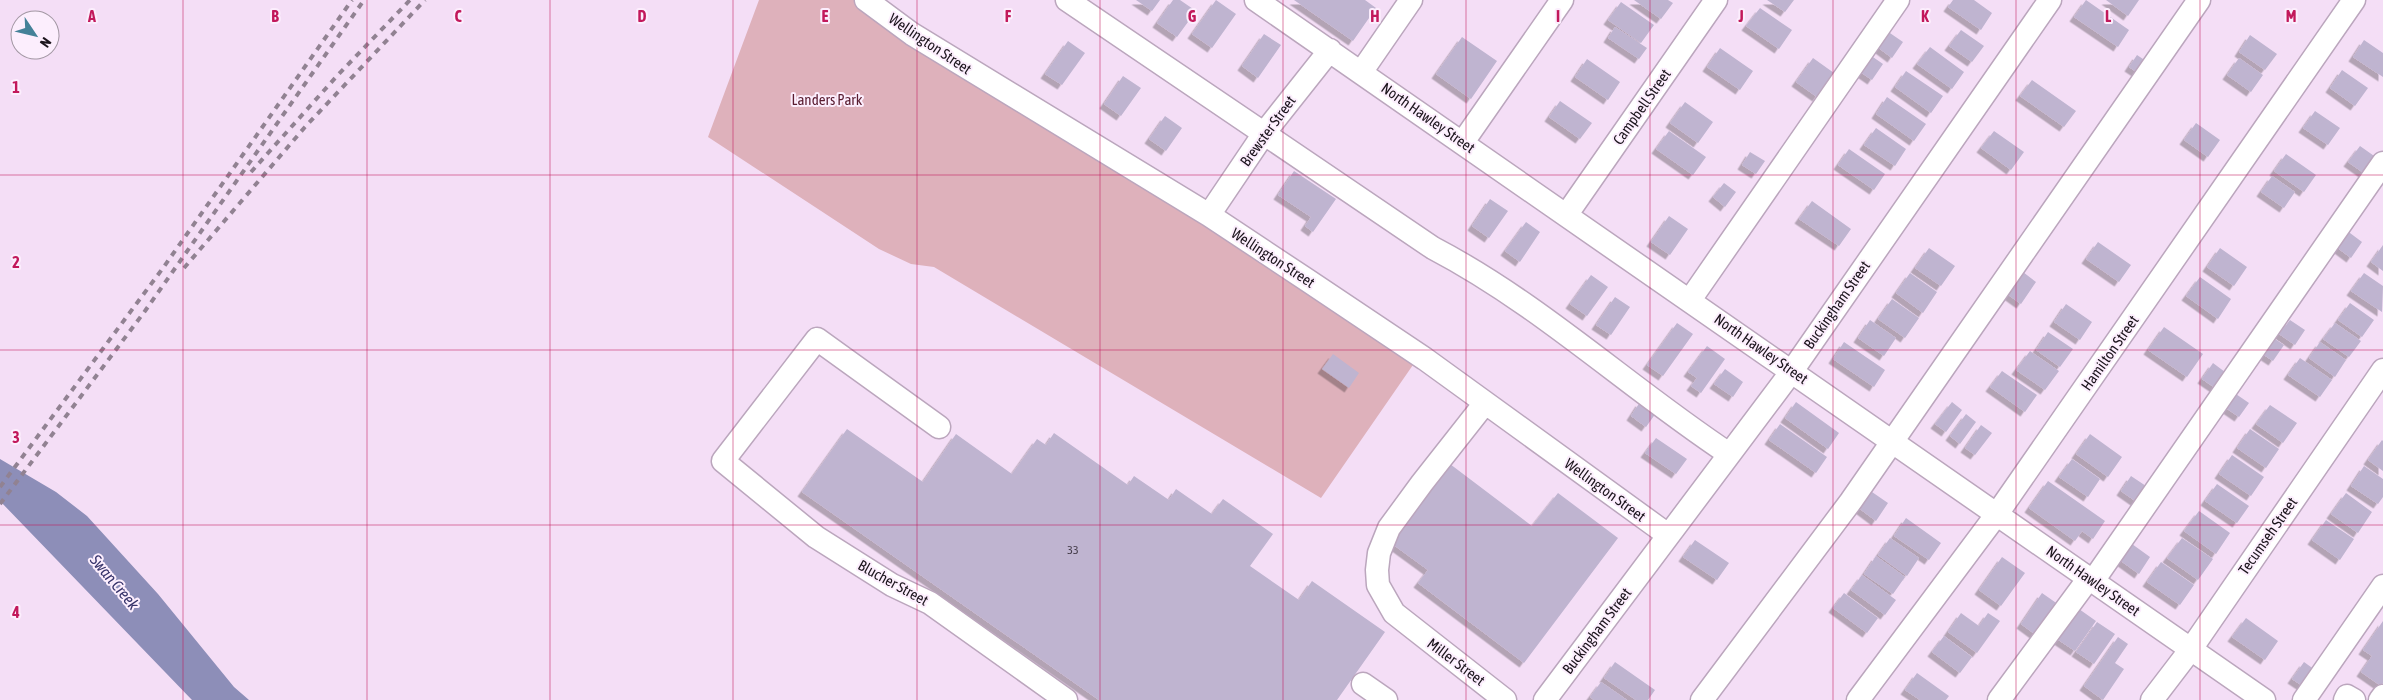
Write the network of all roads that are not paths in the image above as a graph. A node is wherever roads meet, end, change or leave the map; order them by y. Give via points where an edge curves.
1 (866, 0) edge
2 (1067, 0) edge
3 (1256, 0) edge
4 (1411, 0) edge
5 (1562, 0) edge
6 (1716, 0) edge
7 (1898, 0) edge
8 (2050, 0) edge
9 (2199, 0) edge
10 (2354, 0) edge
11 (1330, 50) junction
12 (1362, 71) junction
13 (1265, 132) junction
14 (1463, 142) junction
15 (2383, 163) edge
16 (1567, 214) junction
17 (1209, 215) junction
18 (1690, 300) junction
19 (2383, 370) edge
20 (1792, 371) junction
21 (1485, 403) junction
22 (939, 427) dead end
23 (1893, 441) junction
24 (1729, 454) junction
25 (1997, 514) junction
26 (1668, 535) junction
27 (2091, 579) junction
28 (2383, 586) edge
29 (2190, 648) junction
30 (1362, 684) dead end
31 (2383, 696) edge
32 (1066, 700) edge
33 (1386, 700) edge
34 (1505, 700) edge
35 (1545, 700) edge
36 (1702, 700) edge
37 (1858, 700) edge
38 (1998, 700) edge
39 (2152, 700) edge
40 (2264, 700) edge
41 (2304, 700) edge
42 (2345, 700) edge
43 (2354, 700) edge
44 (2380, 700) edge

1 - 17 street, Wellington Street via 912,34 1005,93
2 - 13 street
3 - 11 street, North Hawley Street
4 - 12 street
5 - 14 street
6 - 16 street, Campbell Street
7 - 18 street
8 - 20 street, Buckingham Street
9 - 23 street
10 - 25 street, Hamilton Street
11 - 12 street, North Hawley Street
11 - 13 street, Brewster Street
12 - 14 street, North Hawley Street
13 - 17 street, Brewster Street
13 - 24 street via 1433,248 1468,266 1531,308 1684,424
14 - 16 street, North Hawley Street
15 - 27 street
16 - 18 street, North Hawley Street
17 - 21 street, Wellington Street
18 - 20 street, North Hawley Street
19 - 29 street, Tecumseh Street
20 - 23 street, North Hawley Street
20 - 24 street, Buckingham Street
21 - 26 street, Wellington Street
21 - 34 street, Miller Street via 1389,528 1377,570 1378,585 1394,613 1406,625
22 - 32 street, Blucher Street via 817,338 723,461 816,537 892,585 930,603
23 - 25 street, North Hawley Street
23 - 36 street
24 - 26 street, Buckingham Street
25 - 27 street, North Hawley Street
25 - 37 street, Hamilton Street
26 - 35 street, Buckingham Street
27 - 29 street, North Hawley Street
27 - 38 street
28 - 41 street
29 - 39 street, Tecumseh Street
29 - 40 street, North Hawley Street
30 - 33 street
31 - 44 street
42 - 43 street via 2348,696

